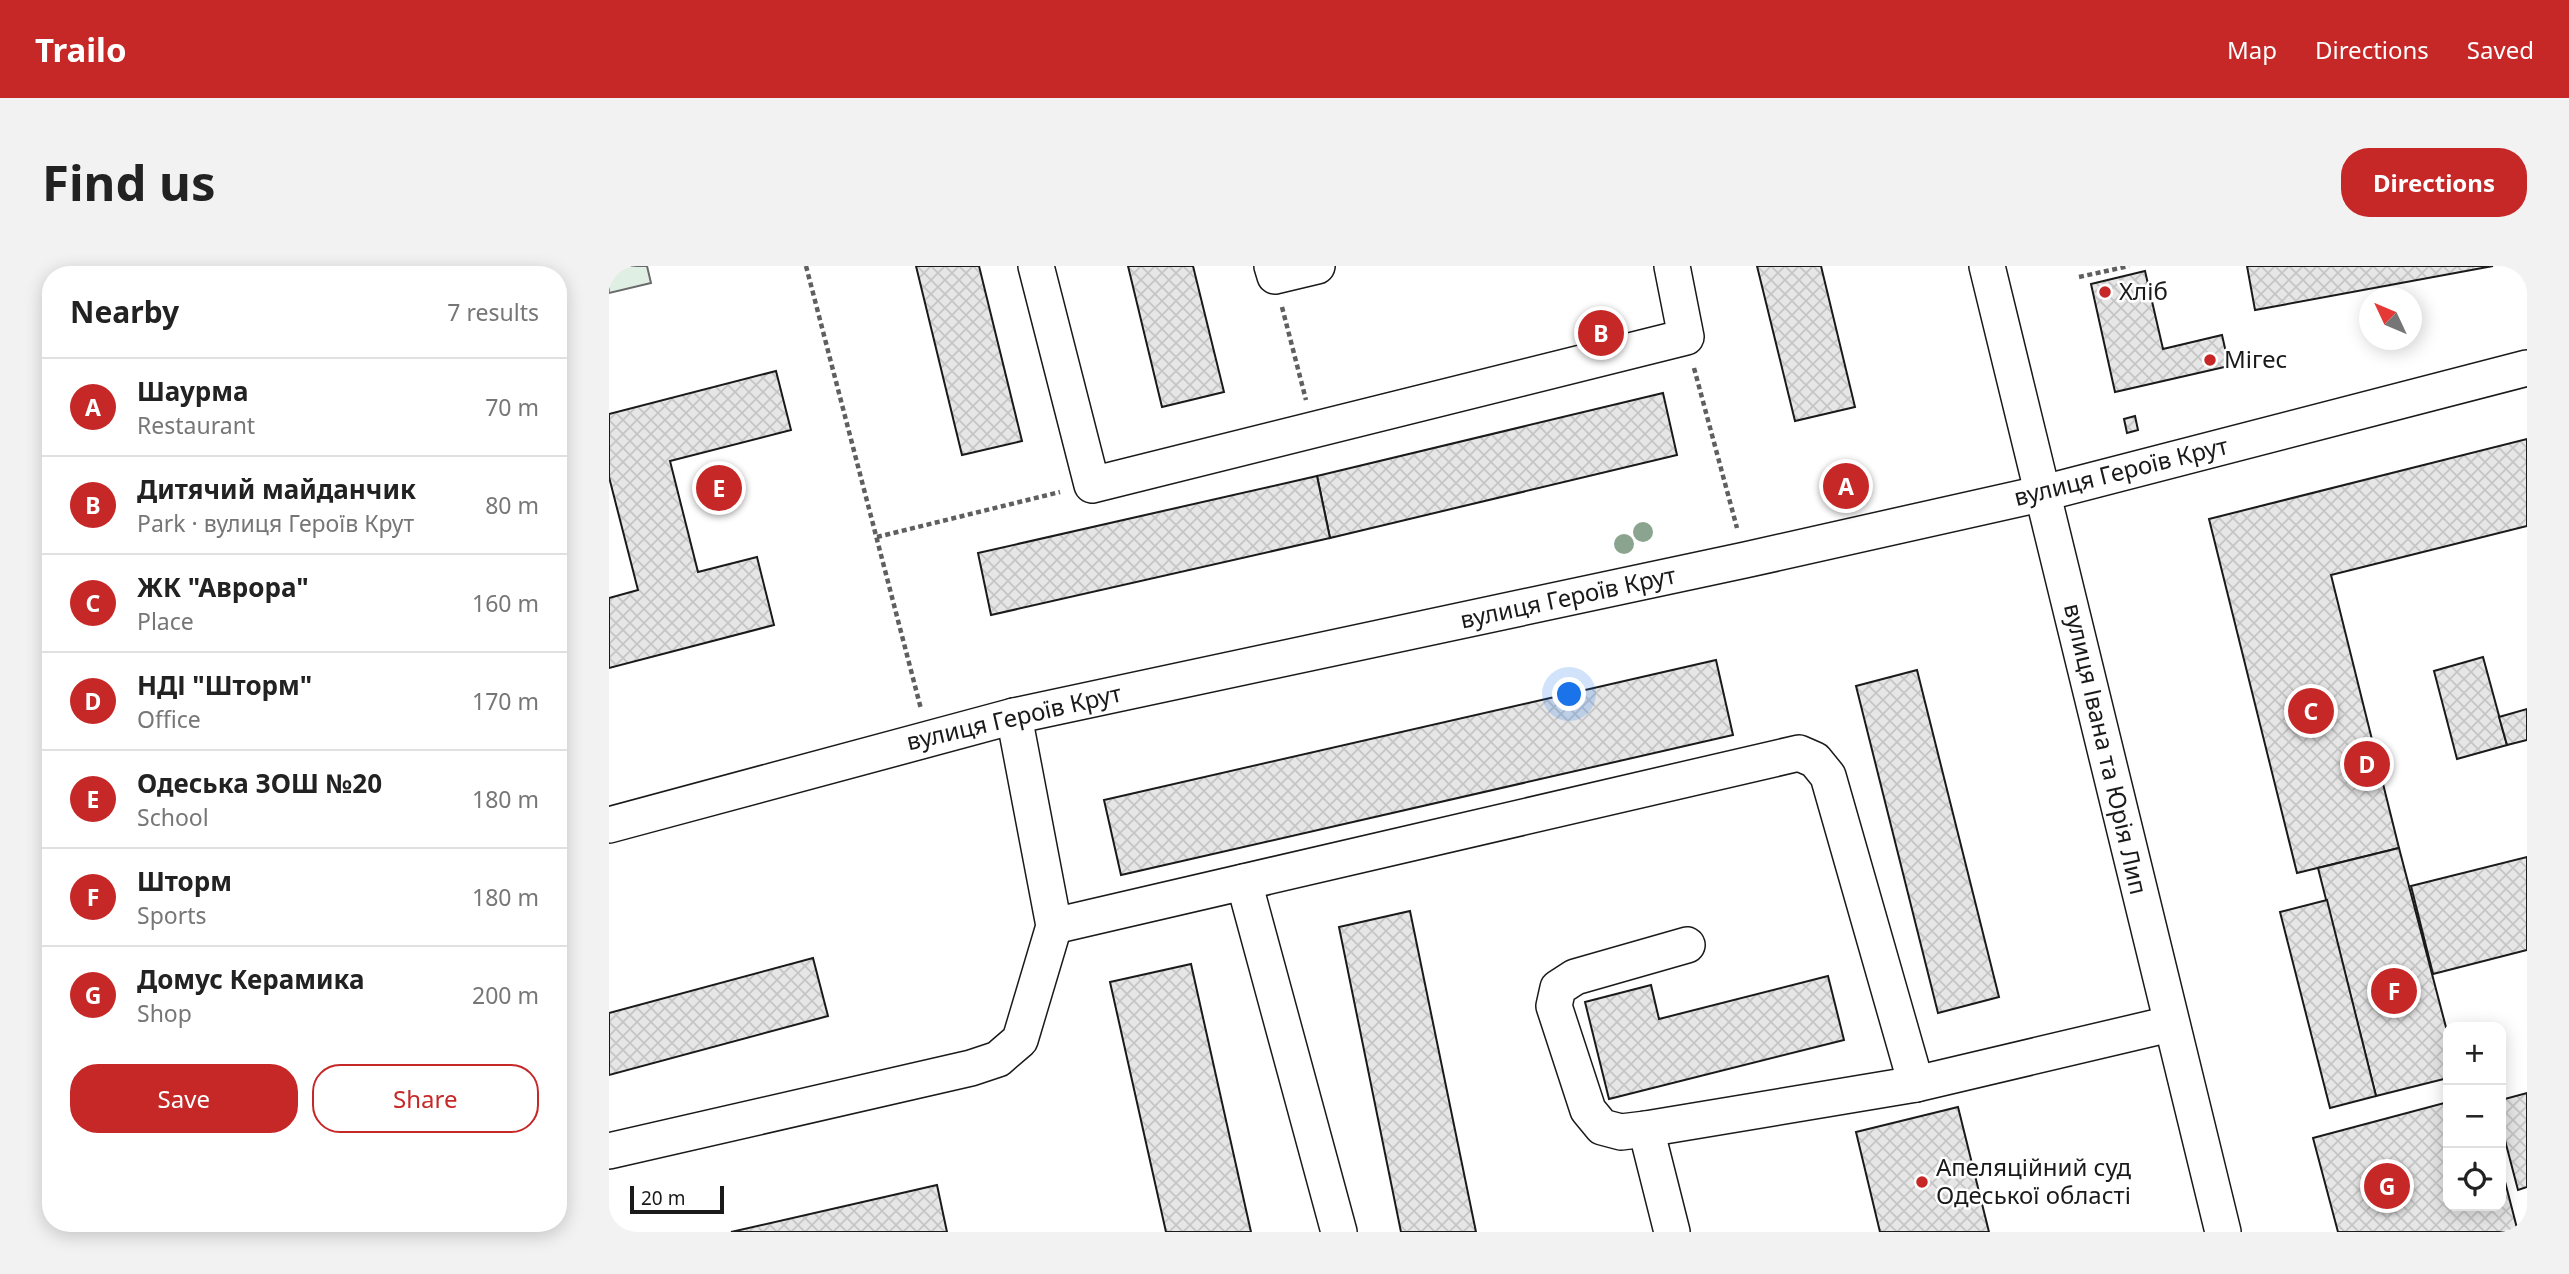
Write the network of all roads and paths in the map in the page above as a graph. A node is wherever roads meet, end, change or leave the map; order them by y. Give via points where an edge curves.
1 (806, 266) edge
2 (1036, 266) edge
3 (1317, 266) edge
4 (1672, 266) edge
5 (1987, 266) edge
6 (2129, 266) edge
7 (1273, 271) edge
8 (2080, 277) dead end
9 (1686, 337) junction
10 (2527, 368) edge
11 (1313, 430) junction
12 (1092, 485) junction
13 (2044, 492) junction
14 (877, 537) junction
15 (1745, 560) junction
16 (1014, 716) junction
17 (929, 737) junction
18 (609, 825) edge
19 (1244, 882) junction
20 (1054, 926) junction
21 (1687, 945) dead end
22 (2170, 1024) junction
23 (1916, 1084) junction
24 (1647, 1129) junction
25 (609, 1151) edge
26 (1339, 1232) edge
27 (1672, 1232) edge
28 (2223, 1232) edge

1 - 14 path
2 - 12 street
3 - 7 street
4 - 9 street
5 - 13 street, вулиця Івана та Юрія Лип
6 - 8 path
7 - 11 path
9 - 11 street
9 - 15 path
10 - 13 street, вулиця Героїв Крут
11 - 12 street
12 - 14 path
13 - 15 street, вулиця Героїв Крут
13 - 22 street, вулиця Івана та Юрія Лип
14 - 17 path
15 - 16 street, вулиця Героїв Крут
16 - 17 street, вулиця Героїв Крут
16 - 20 street
17 - 18 street, вулиця Героїв Крут
19 - 20 street
19 - 23 street via 1799,753 1815,760 1828,776
19 - 26 street
20 - 25 street via 1020,1040 998,1059
21 - 24 street via 1575,977 1559,988 1554,1006 1588,1110 1602,1127 1621,1132
22 - 23 street
22 - 28 street, вулиця Івана та Юрія Лип
23 - 24 street
24 - 27 street

